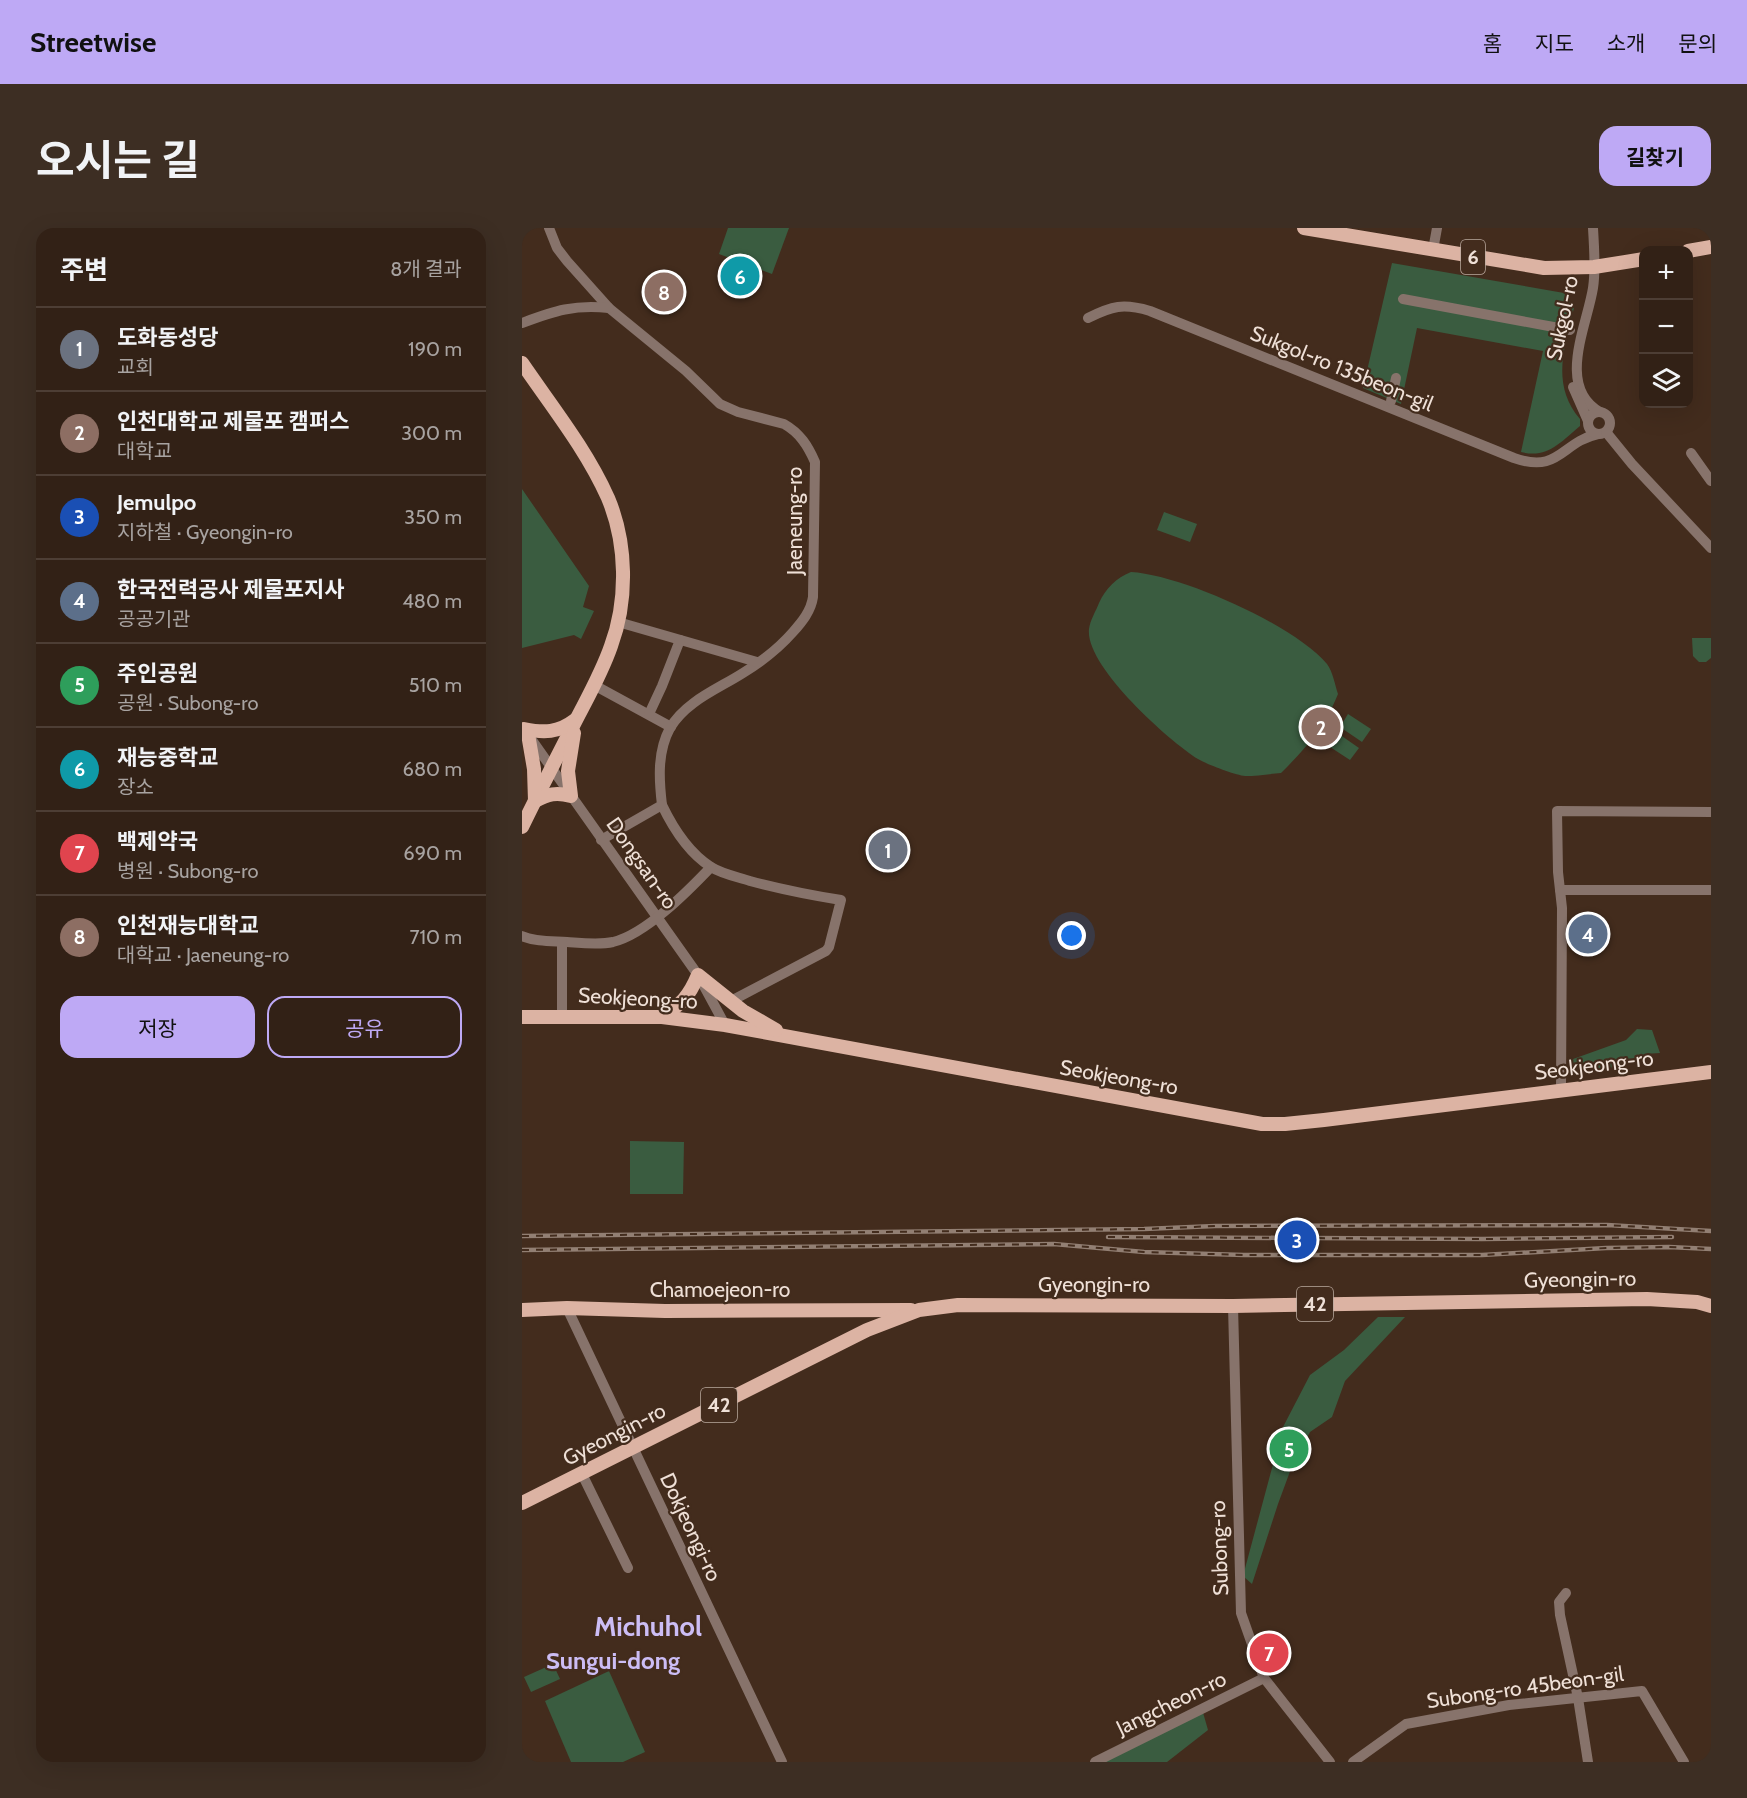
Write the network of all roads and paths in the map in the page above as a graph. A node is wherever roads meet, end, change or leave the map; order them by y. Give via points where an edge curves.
1 (549, 228) edge
2 (1304, 228) edge
3 (1437, 228) edge
4 (1593, 228) edge
5 (1711, 247) edge
6 (1433, 250) junction
7 (1693, 250) edge
8 (1639, 260) edge
9 (1594, 267) junction
10 (1403, 299) dead end
11 (609, 308) junction
12 (1088, 318) dead end
13 (522, 323) edge
14 (1570, 330) dead end
15 (522, 363) edge
16 (1396, 378) dead end
17 (1391, 401) dead end
18 (1600, 412) junction
19 (1588, 423) junction
20 (1602, 433) junction
21 (1578, 440) junction
22 (1691, 453) dead end
23 (1711, 481) edge
24 (1711, 548) edge
25 (618, 622) junction
26 (680, 640) junction
27 (757, 662) junction
28 (594, 685) junction
29 (649, 714) junction
30 (576, 719) junction
31 (671, 727) junction
32 (525, 730) edge
33 (551, 768) junction
34 (571, 796) junction
35 (535, 801) junction
36 (662, 805) junction
37 (1711, 812) edge
38 (522, 826) edge
39 (601, 840) junction
40 (711, 867) junction
41 (1560, 890) junction
42 (1711, 890) edge
43 (657, 917) junction
44 (522, 936) edge
45 (562, 942) junction
46 (698, 975) junction
47 (730, 1001) junction
48 (562, 1016) junction
49 (522, 1017) edge
50 (662, 1017) junction
51 (725, 1025) junction
52 (791, 1038) junction
53 (1711, 1072) edge
54 (1561, 1090) junction
55 (1233, 1306) junction
56 (1711, 1306) edge
57 (567, 1308) junction
58 (522, 1310) edge
59 (919, 1310) junction
60 (632, 1449) junction
61 (582, 1474) junction
62 (522, 1503) edge
63 (627, 1568) dead end
64 (1566, 1593) dead end
65 (1264, 1678) junction
66 (1578, 1698) junction
67 (782, 1762) edge
68 (1095, 1762) edge
69 (1330, 1762) edge
70 (1353, 1762) edge
71 (1588, 1762) edge
72 (1684, 1762) edge

1 - 11 street, Jaeneung-ro via 557,248
2 - 6 main road, 6
3 - 6 street
4 - 9 street
5 - 7 main road
6 - 9 main road, 6 via 1544,268
8 - 9 main road, 6
9 - 18 street, Sukgol-ro via 1576,368 1584,395 1592,408
9 - 19 street, Sukgol-ro via 1570,368 1574,390
10 - 14 street
11 - 13 street via 580,306
11 - 27 street, Jaeneung-ro via 726,408 791,428 805,442 815,462 812,605 787,639
12 - 21 street, Sukgol-ro 135beon-gil via 1121,306 1150,311 1521,461 1553,460
15 - 25 main road via 588,459 612,511 622,566
16 - 17 street
18 - 19 street
18 - 20 street, Sukgol-ro via 1610,420 1610,426
19 - 20 street, Sukgol-ro via 1590,430
19 - 21 street, Sukgol-ro 135beon-gil
20 - 21 street, Sukgol-ro 135beon-gil
20 - 24 street, Sukgol-ro
22 - 23 street
25 - 26 street
25 - 28 main road
26 - 27 street
26 - 29 street
27 - 31 street, Jaeneung-ro via 698,700
28 - 29 street
28 - 30 main road
29 - 31 street
30 - 32 main road via 551,732
30 - 33 main road
30 - 34 main road via 568,771
31 - 36 street, Jaeneung-ro via 660,765
32 - 33 street, Dongsan-ro
32 - 35 main road via 534,769
33 - 34 street, Dongsan-ro
33 - 35 main road
34 - 35 main road via 549,794
34 - 39 street, Dongsan-ro
35 - 38 main road
36 - 39 street
36 - 40 street via 676,831
37 - 41 street via 1557,811
39 - 43 street, Dongsan-ro
40 - 43 street
40 - 47 street via 778,888 841,900 825,951
41 - 42 street
41 - 54 street
43 - 45 street via 612,942
43 - 46 street, Dongsan-ro
44 - 45 street
45 - 48 street
46 - 47 main road
46 - 50 main road via 689,994
46 - 51 street, Dongsan-ro
47 - 52 main road
48 - 49 main road, Seokjeong-ro
48 - 50 main road, Seokjeong-ro
50 - 51 main road, Seokjeong-ro
51 - 52 main road, Seokjeong-ro
52 - 54 main road, Seokjeong-ro via 1262,1124
53 - 54 main road, Seokjeong-ro
55 - 56 main road, Gyeongin-ro / 42 via 1647,1299
55 - 59 main road, Gyeongin-ro / 42 via 958,1305
55 - 65 street, Subong-ro via 1241,1613
57 - 58 main road, Chamoejeon-ro
57 - 59 main road, Chamoejeon-ro
57 - 60 street, Dokjeongi-ro
59 - 60 main road, Gyeongin-ro / 42 via 867,1330
60 - 61 main road, Gyeongin-ro / 42
60 - 67 street, Dokjeongi-ro
61 - 62 main road, Gyeongin-ro / 42
61 - 63 street
64 - 66 street via 1559,1602 1560,1615
65 - 68 street, Jangcheon-ro
65 - 69 street, Subong-ro
66 - 70 street, Subong-ro 45beon-gil via 1509,1705 1406,1724
66 - 71 street
66 - 72 street, Subong-ro 45beon-gil via 1642,1691

